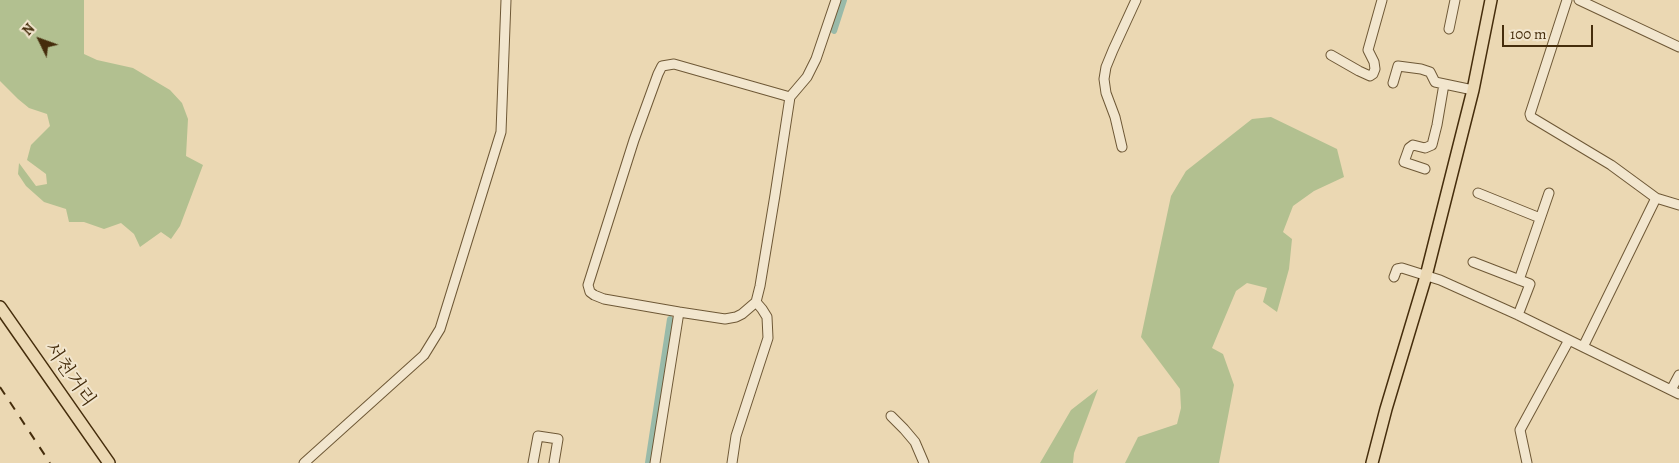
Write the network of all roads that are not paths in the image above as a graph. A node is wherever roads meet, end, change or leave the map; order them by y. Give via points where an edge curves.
1 (506, 0) edge
2 (836, 0) edge
3 (1136, 0) edge
4 (1382, 0) edge
5 (1455, 0) edge
6 (1491, 0) edge
7 (1567, 0) edge
8 (1579, 0) edge
9 (1449, 29) dead end
10 (1679, 48) edge
11 (1331, 55) dead end
12 (1392, 83) dead end
13 (1444, 84) junction
14 (1473, 90) junction
15 (790, 97) junction
16 (1122, 147) dead end
17 (1425, 169) dead end
18 (1478, 193) dead end
19 (1549, 193) dead end
20 (1656, 198) junction
21 (1679, 205) edge
22 (1540, 218) junction
23 (1474, 262) dead end
24 (1426, 276) junction
25 (1394, 277) dead end
26 (1519, 280) junction
27 (756, 302) junction
28 (0, 307) edge
29 (679, 312) junction
30 (1518, 315) junction
31 (1569, 340) junction
32 (1583, 347) junction
33 (1679, 375) edge
34 (1675, 392) edge
35 (891, 416) dead end
36 (109, 463) edge
37 (304, 463) edge
38 (533, 463) edge
39 (554, 463) edge
40 (655, 463) edge
41 (732, 463) edge
42 (924, 463) edge
43 (1372, 463) edge
44 (1527, 463) edge

1 - 37 street via 502,132 440,329 424,354
2 - 15 street via 816,59 807,77
3 - 16 street via 1106,67 1104,79
4 - 11 street via 1368,50 1374,62 1373,74 1370,76
5 - 9 street
6 - 14 main road
7 - 20 street via 1531,117 1610,165
8 - 10 street
12 - 13 street via 1398,66 1430,72 1435,82
13 - 14 street
13 - 17 street via 1432,145 1425,148 1413,145 1404,162
14 - 24 main road
15 - 27 street
15 - 29 street via 674,64 662,66 634,140 588,285 590,292 604,300
18 - 22 street
19 - 22 street
20 - 21 street
20 - 32 street
22 - 26 street
23 - 26 street
24 - 25 street via 1397,268
24 - 30 street
24 - 43 main road
26 - 30 street via 1530,284
27 - 29 street via 742,314 725,319
27 - 41 street via 767,317 768,338 736,436
28 - 36 main road, 서천거리
29 - 40 street
30 - 31 street
31 - 32 street
31 - 44 street via 1520,430
32 - 34 street
33 - 34 street
35 - 42 street via 915,442
38 - 39 street via 538,436 558,439

